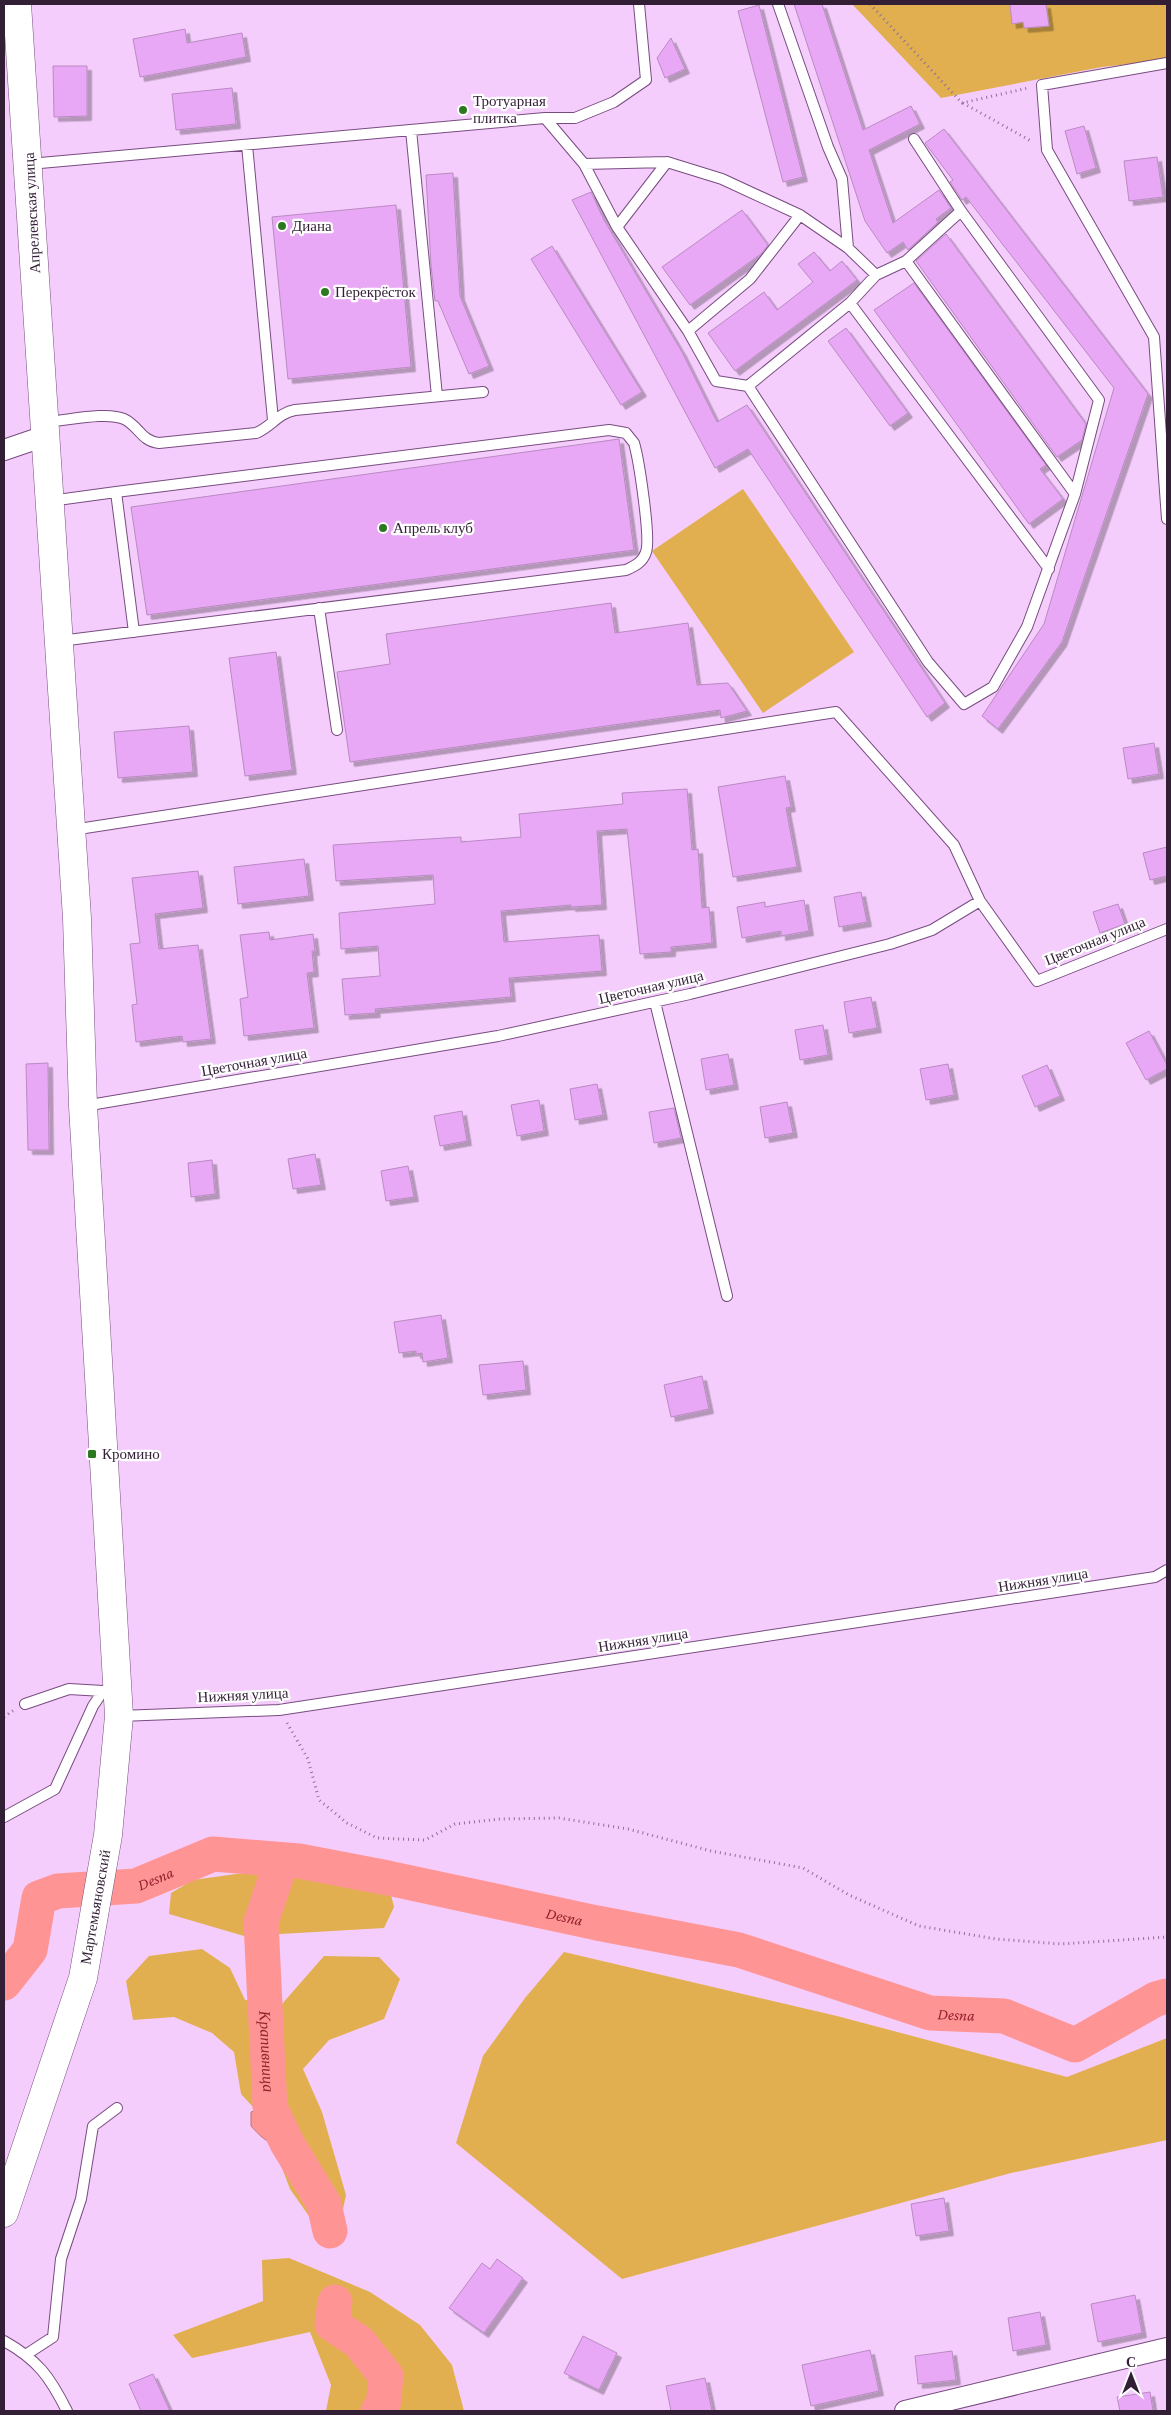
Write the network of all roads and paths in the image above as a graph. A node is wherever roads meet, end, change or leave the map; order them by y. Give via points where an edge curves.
1 (17, 4) edge
2 (639, 4) edge
3 (778, 4) edge
4 (870, 4) edge
5 (1167, 63) edge
6 (1042, 85) junction
7 (962, 103) junction
8 (545, 118) junction
9 (411, 130) junction
10 (914, 139) dead end
11 (247, 145) junction
12 (1047, 150) junction
13 (667, 162) junction
14 (29, 164) junction
15 (584, 164) junction
16 (960, 211) junction
17 (800, 216) junction
18 (617, 227) junction
19 (848, 248) junction
20 (906, 261) junction
21 (876, 275) junction
22 (850, 303) junction
23 (688, 331) junction
24 (748, 386) junction
25 (483, 392) dead end
26 (437, 396) junction
27 (273, 420) junction
28 (45, 429) junction
29 (4, 450) edge
30 (116, 492) junction
31 (1075, 494) junction
32 (50, 501) junction
33 (1167, 518) edge
34 (1049, 569) junction
35 (319, 608) junction
36 (134, 632) junction
37 (59, 641) junction
38 (337, 730) dead end
39 (71, 830) junction
40 (980, 901) junction
41 (1167, 929) edge
42 (655, 1002) junction
43 (83, 1106) junction
44 (727, 1296) dead end
45 (1167, 1570) edge
46 (110, 1689) junction
47 (25, 1704) dead end
48 (279, 1710) junction
49 (119, 1716) junction
50 (4, 1816) edge
51 (1167, 1938) edge
52 (117, 2108) dead end
53 (4, 2214) edge
54 (4, 2341) edge
55 (1167, 2348) edge
56 (27, 2354) junction
57 (67, 2411) edge
58 (905, 2411) edge

1 - 14 street, Апрелевская улица
2 - 8 lane via 646,80 614,102 575,118
3 - 19 lane via 828,148 842,179
4 - 7 path
5 - 6 lane
6 - 7 path
6 - 12 lane
7 - 12 path
8 - 9 lane
8 - 15 lane
9 - 11 lane
9 - 26 lane
10 - 16 lane
11 - 14 lane
11 - 27 lane
12 - 33 lane via 1154,337
13 - 15 lane
13 - 17 lane via 722,179
13 - 18 lane
14 - 28 street, Апрелевская улица
15 - 18 lane
16 - 20 lane
16 - 31 lane via 1099,400
17 - 19 lane
17 - 23 lane via 750,278
18 - 23 lane
19 - 21 lane
20 - 21 lane
20 - 31 lane
21 - 22 lane
22 - 24 lane
22 - 34 lane
23 - 24 lane via 716,381
24 - 34 lane via 928,662 964,704 993,687 1027,627
25 - 26 lane
26 - 27 lane via 295,410
27 - 28 lane via 267,428 256,433 159,443 145,439 130,423 117,417
28 - 29 street
28 - 32 street, Апрелевская улица
30 - 32 lane
30 - 35 lane via 609,430 626,433 634,443 648,541 643,558 634,567
30 - 36 lane
31 - 34 lane
32 - 37 street, Апрелевская улица
35 - 36 lane
35 - 38 lane
36 - 37 lane
37 - 39 street, Апрелевская улица
39 - 40 lane via 836,712 954,845
39 - 43 street, Апрелевская улица
40 - 41 lane, Цветочная улица via 1037,981
40 - 42 lane, Цветочная улица via 932,930 890,944
42 - 43 lane, Цветочная улица via 498,1036
42 - 44 lane
43 - 46 street, Мартемьяновский
45 - 48 lane, Нижняя улица via 1155,1577 1136,1580
46 - 47 lane via 69,1689
46 - 49 street, Мартемьяновский
46 - 50 lane via 93,1706 55,1789
48 - 49 lane, Нижняя улица
48 - 51 path via 308,1759 319,1800 347,1822 376,1838 425,1840 455,1824 559,1818 628,1829 711,1851 803,1868 849,1895 919,1926 996,1939 1061,1944
49 - 53 street, Мартемьяновский via 108,1835 83,1978
52 - 56 lane via 93,2126 81,2200 61,2259 53,2337
54 - 56 lane
55 - 58 street
56 - 57 lane via 54,2386

